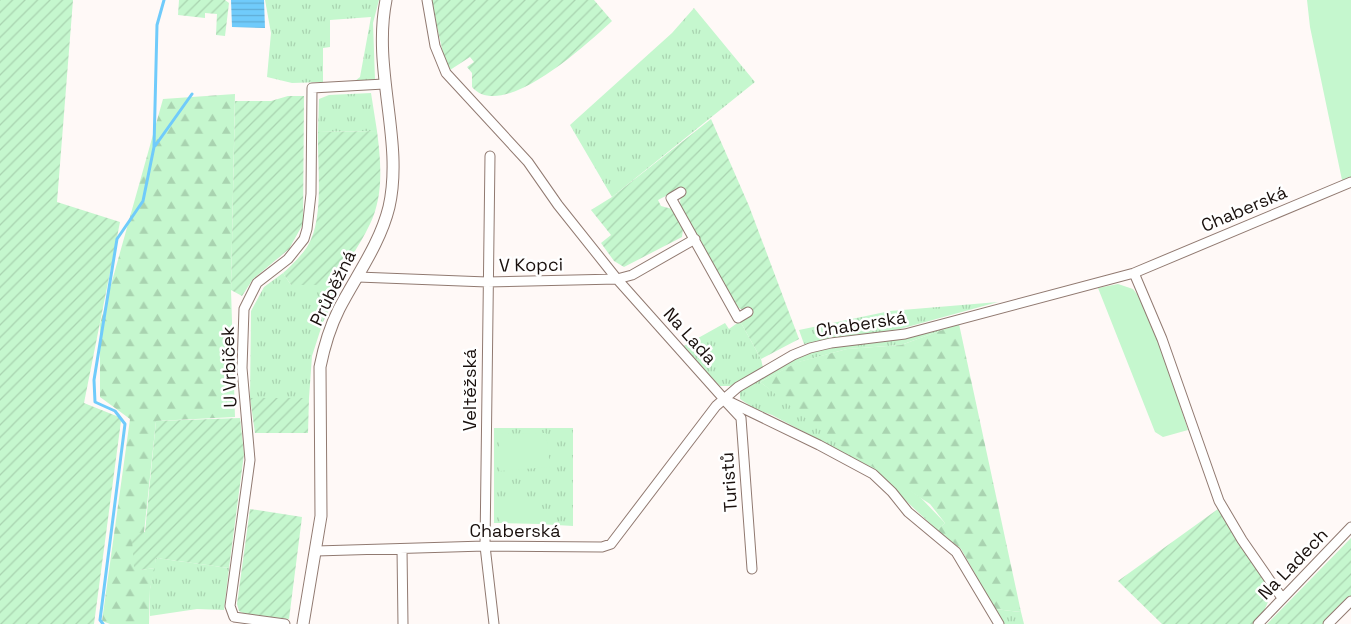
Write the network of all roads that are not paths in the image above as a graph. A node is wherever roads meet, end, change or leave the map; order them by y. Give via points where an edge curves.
1 (386, 0) edge
2 (427, 0) edge
3 (384, 84) junction
4 (490, 156) dead end
5 (1351, 182) edge
6 (681, 192) dead end
7 (695, 239) junction
8 (1134, 273) junction
9 (358, 276) junction
10 (618, 279) junction
11 (487, 282) junction
12 (748, 312) dead end
13 (724, 399) junction
14 (1351, 527) edge
15 (485, 546) junction
16 (402, 548) junction
17 (316, 551) junction
18 (752, 569) dead end
19 (1282, 598) junction
20 (1351, 601) edge
21 (285, 624) edge
22 (303, 624) edge
23 (403, 624) edge
24 (494, 624) edge
25 (999, 624) edge
26 (1258, 624) edge
27 (1328, 624) edge

1 - 3 street, Průběžná via 380,38
2 - 10 street, Na Lada via 435,46 446,73 528,162
3 - 9 street, Průběžná via 393,178 382,228
3 - 21 street, U Vrbiček via 312,88 311,194 304,239 288,259 257,283 244,309 242,368 250,460 230,606 234,617
4 - 11 street, Veltěžská
5 - 8 street, Chaberská
6 - 7 street via 667,200
7 - 10 street, V Kopci via 632,275
7 - 12 street via 738,318
8 - 13 street, Chaberská via 905,334 810,348 770,367
8 - 19 street via 1162,339 1219,501
9 - 11 street, V Kopci
9 - 17 street, Průběžná via 331,328 320,367 321,516
10 - 11 street, V Kopci
10 - 13 street, Na Lada
11 - 15 street, Veltěžská
13 - 15 street, Chaberská via 611,544 602,547
13 - 18 street, Turistů via 740,418
13 - 25 street, Na Lada via 873,474 908,512 956,552
14 - 19 street, Na Ladech
15 - 16 street, Chaberská
15 - 24 street, Veltěžská
16 - 17 street, Chaberská
16 - 23 street
17 - 22 street, Průběžná
19 - 26 street, Na Ladech
20 - 27 street

